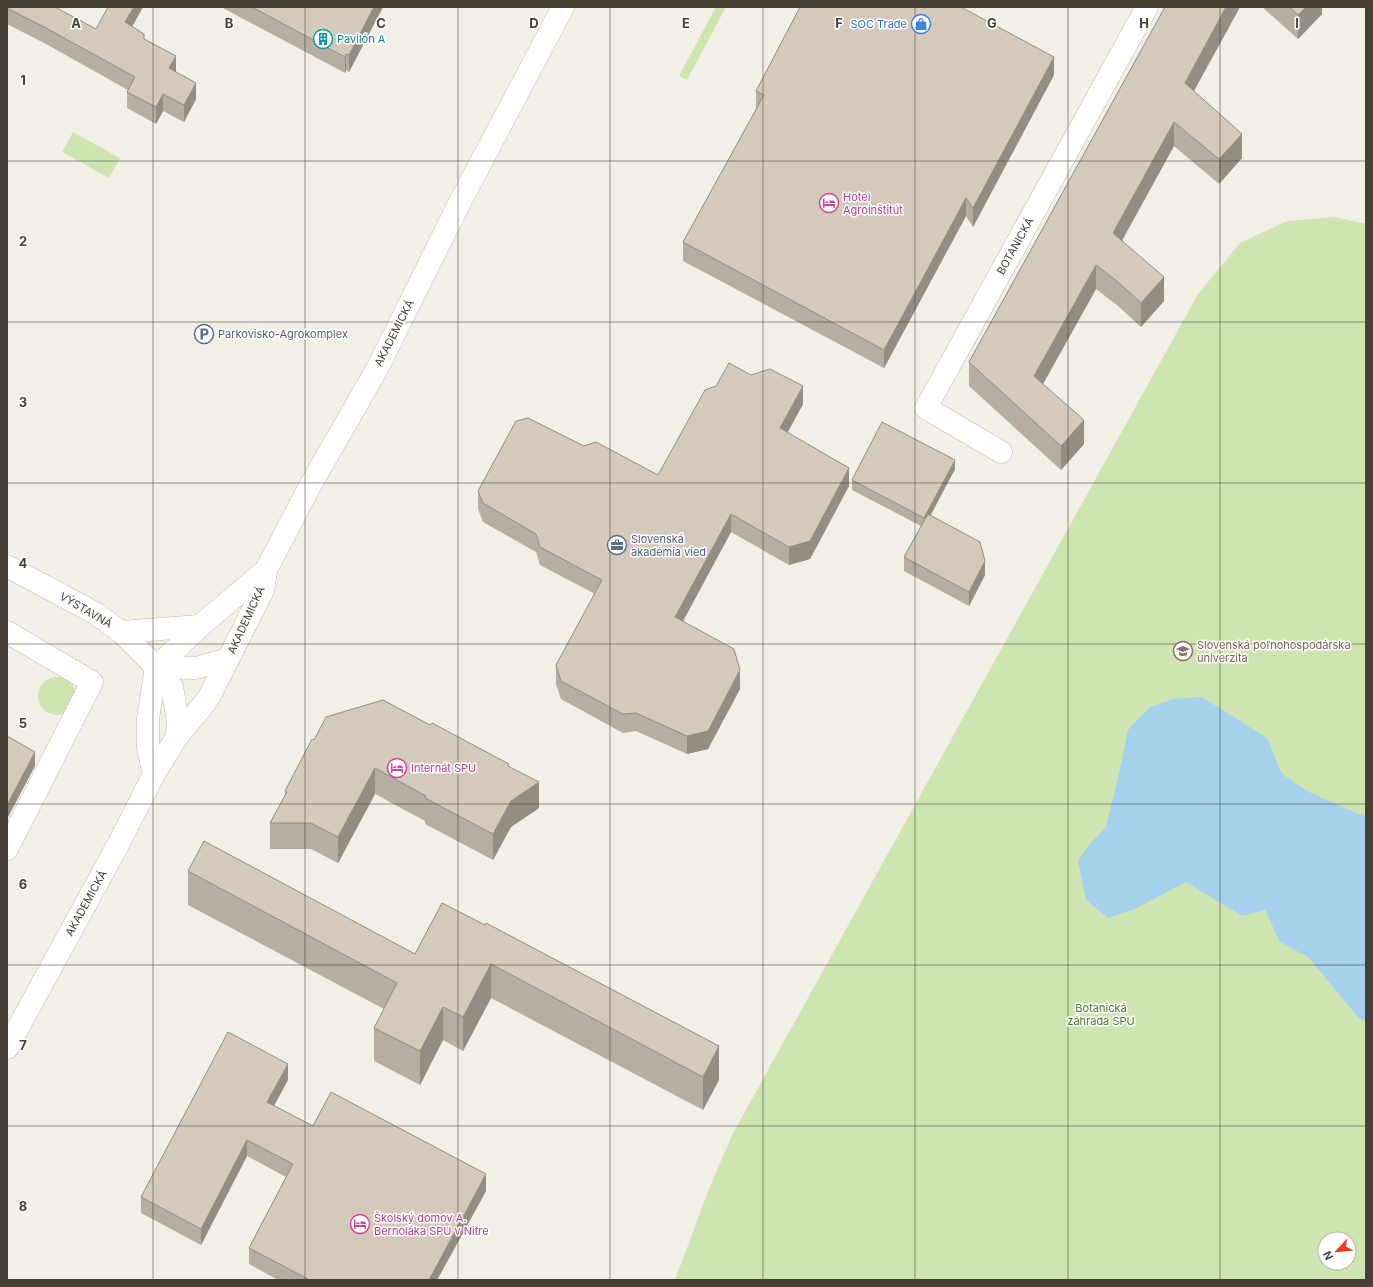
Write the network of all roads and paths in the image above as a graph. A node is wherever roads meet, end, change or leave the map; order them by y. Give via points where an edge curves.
1 (563, 7) edge
2 (1146, 7) edge
3 (1001, 452) dead end
4 (7, 566) edge
5 (266, 570) junction
6 (200, 626) junction
7 (7, 632) edge
8 (121, 632) junction
9 (228, 659) junction
10 (156, 667) junction
11 (177, 737) junction
12 (154, 774) junction
13 (7, 849) edge
14 (7, 1048) edge

1 - 5 street, AKADEMICKÁ via 460,202 377,369 311,484
2 - 3 street, BOTANICKÁ via 926,408
4 - 8 street, VÝSTAVNÁ via 95,613
5 - 6 street
5 - 9 street, AKADEMICKÁ via 263,590
6 - 8 street
6 - 10 street
7 - 13 street via 92,682
8 - 10 street, VÝSTAVNÁ
9 - 10 street via 196,668
9 - 11 street, AKADEMICKÁ via 208,699
10 - 11 street, VÝSTAVNÁ via 172,687 178,721
10 - 12 street via 148,719 148,748
11 - 12 street, AKADEMICKÁ
12 - 14 street, AKADEMICKÁ

